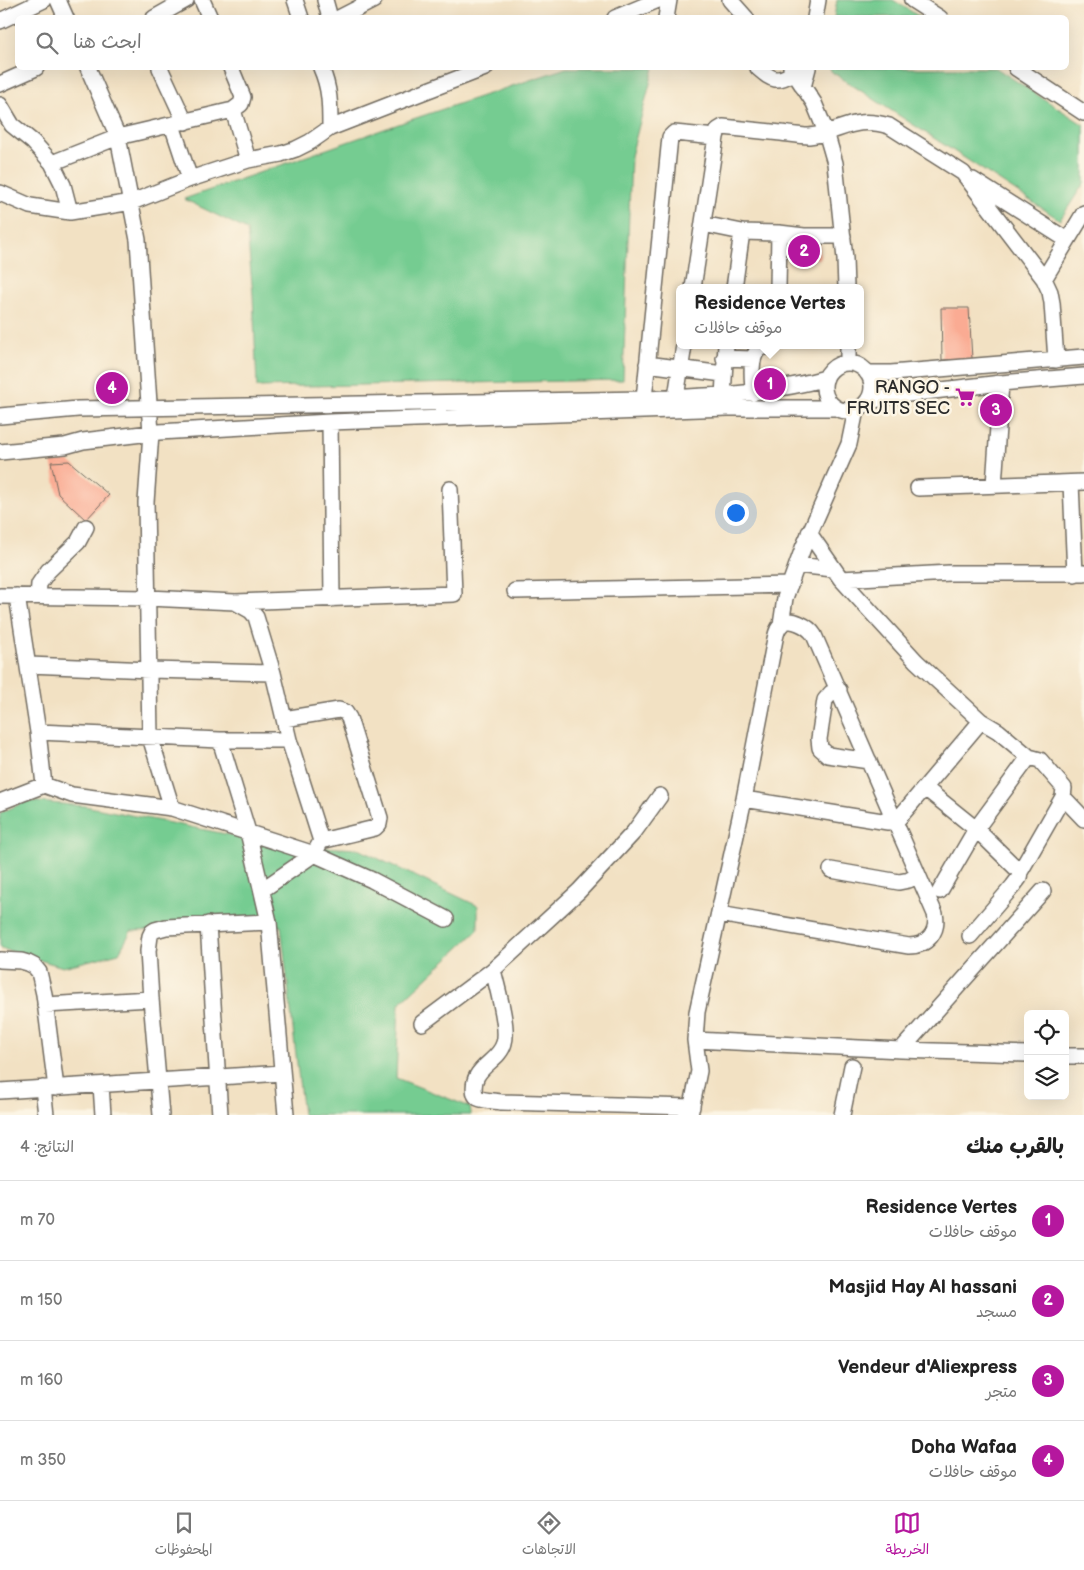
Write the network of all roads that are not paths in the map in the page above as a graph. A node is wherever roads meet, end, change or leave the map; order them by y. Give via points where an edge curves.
1 (44, 0) edge
2 (58, 0) edge
3 (186, 0) edge
4 (202, 0) edge
5 (295, 0) edge
6 (325, 0) edge
7 (374, 0) edge
8 (658, 0) edge
9 (669, 0) edge
10 (730, 0) edge
11 (818, 0) edge
12 (912, 0) edge
13 (65, 15) edge
14 (159, 15) edge
15 (209, 15) edge
16 (301, 15) edge
17 (329, 15) edge
18 (345, 15) edge
19 (622, 15) edge
20 (666, 15) edge
21 (743, 15) edge
22 (816, 15) edge
23 (935, 15) edge
24 (0, 21) edge
25 (32, 70) edge
26 (89, 70) edge
27 (161, 70) edge
28 (232, 70) edge
29 (322, 70) edge
30 (480, 70) edge
31 (761, 70) edge
32 (797, 70) edge
33 (798, 70) edge
34 (1019, 70) edge
35 (0, 84) edge
36 (0, 105) edge
37 (233, 110) junction
38 (1084, 114) edge
39 (178, 123) junction
40 (330, 128) junction
41 (826, 132) junction
42 (118, 137) junction
43 (716, 137) junction
44 (248, 160) junction
45 (52, 163) junction
46 (963, 173) junction
47 (190, 179) junction
48 (0, 193) edge
49 (132, 202) junction
50 (70, 212) junction
51 (1084, 213) edge
52 (703, 224) junction
53 (742, 232) junction
54 (779, 233) junction
55 (843, 236) junction
56 (1067, 240) junction
57 (1044, 279) junction
58 (694, 284) edge
59 (735, 284) edge
60 (778, 284) edge
61 (846, 284) edge
62 (684, 349) edge
63 (758, 349) edge
64 (848, 349) edge
65 (725, 352) edge
66 (1084, 357) edge
67 (753, 359) junction
68 (1056, 360) junction
69 (848, 363) junction
70 (648, 364) junction
71 (681, 369) junction
72 (867, 373) junction
73 (723, 374) junction
74 (1084, 376) edge
75 (826, 378) junction
76 (1000, 383) junction
77 (753, 392) junction
78 (722, 396) junction
79 (676, 398) junction
80 (644, 399) junction
81 (862, 406) junction
82 (149, 408) junction
83 (836, 408) junction
84 (0, 416) edge
85 (330, 422) junction
86 (151, 433) junction
87 (0, 452) edge
88 (1078, 482) edge
89 (994, 485) junction
90 (918, 488) dead end
91 (450, 489) dead end
92 (86, 526) dead end
93 (809, 533) junction
94 (797, 565) junction
95 (837, 574) junction
96 (1080, 574) edge
97 (790, 585) junction
98 (516, 591) dead end
99 (0, 596) edge
100 (17, 596) junction
101 (38, 596) junction
102 (148, 598) junction
103 (332, 598) junction
104 (234, 602) junction
105 (780, 625) junction
106 (29, 666) junction
107 (150, 670) junction
108 (274, 672) junction
109 (839, 690) junction
110 (284, 719) junction
111 (981, 721) junction
112 (38, 732) junction
113 (150, 737) junction
114 (220, 740) junction
115 (288, 740) junction
116 (1029, 757) junction
117 (869, 761) junction
118 (44, 785) junction
119 (925, 788) junction
120 (660, 796) dead end
121 (1063, 797) junction
122 (744, 799) junction
123 (0, 802) edge
124 (172, 808) junction
125 (1084, 819) edge
126 (894, 822) junction
127 (976, 829) junction
128 (248, 832) junction
129 (318, 848) junction
130 (831, 870) dead end
131 (1020, 872) junction
132 (918, 875) junction
133 (262, 890) junction
134 (940, 890) dead end
135 (1043, 891) dead end
136 (719, 914) junction
137 (446, 919) dead end
138 (269, 922) junction
139 (208, 924) junction
140 (970, 936) dead end
141 (0, 960) edge
142 (493, 970) junction
143 (151, 999) junction
144 (45, 1006) junction
145 (422, 1023) dead end
146 (695, 1040) junction
147 (901, 1050) junction
148 (1024, 1054) edge
149 (1069, 1056) edge
150 (1084, 1056) edge
151 (852, 1066) dead end
152 (282, 1073) junction
153 (218, 1077) junction
154 (158, 1081) junction
155 (101, 1085) junction
156 (50, 1088) junction
157 (0, 1091) edge
158 (691, 1111) edge
159 (46, 1115) edge
160 (103, 1115) edge
161 (161, 1115) edge
162 (220, 1115) edge
163 (286, 1115) edge
164 (842, 1115) edge

1 - 24 street
2 - 13 street
3 - 14 street
4 - 15 street
5 - 16 street
6 - 17 street
7 - 18 street
8 - 19 street
9 - 20 street
10 - 21 street
11 - 22 street
12 - 23 street
25 - 35 street
26 - 42 street
27 - 39 street
28 - 37 street via 243,97 241,104
29 - 40 street via 327,83
30 - 40 street
31 - 32 street via 776,80 784,79
33 - 41 street
34 - 38 street
36 - 45 street via 12,125 34,142
37 - 39 street
37 - 44 street
39 - 42 street
39 - 47 street
40 - 44 street via 296,149
41 - 43 street via 806,136 723,126
41 - 46 street via 865,122 883,124
41 - 55 street via 834,163
42 - 45 street
42 - 49 street
43 - 52 street
43 - 70 street via 674,133 670,137
44 - 47 street
45 - 50 street via 63,185
46 - 56 street
46 - 57 street
47 - 49 street
48 - 50 street via 30,206
49 - 50 street
49 - 82 street via 138,240
51 - 56 street
52 - 53 street
52 - 58 street
53 - 54 street
53 - 59 street
54 - 55 street
54 - 60 street
55 - 61 street
56 - 57 street
57 - 68 street via 1052,303
62 - 71 street
63 - 67 street
64 - 69 street
65 - 67 street
65 - 73 street
66 - 68 street
67 - 77 street
68 - 72 street
69 - 72 street
69 - 75 street via 835,367
70 - 71 street
70 - 80 street
71 - 73 street
71 - 79 street
72 - 81 street via 872,390
73 - 78 street
74 - 76 street
75 - 77 street
75 - 83 street via 825,392
76 - 81 street via 891,396
76 - 89 street
77 - 78 street
78 - 79 street
79 - 80 street
80 - 82 street
81 - 83 street via 849,411
81 - 93 street via 849,444
82 - 84 street via 78,409
82 - 86 street
83 - 85 street via 728,408
85 - 86 street
85 - 103 street
86 - 87 street
86 - 102 street via 146,502
88 - 89 street
88 - 96 street
89 - 90 street
91 - 103 street via 454,594
92 - 101 street via 78,542 38,584
93 - 94 street
93 - 95 street
94 - 95 street
94 - 97 street
95 - 96 street
95 - 111 street via 916,662
97 - 98 street
97 - 105 street
99 - 100 street
100 - 101 street
100 - 106 street
101 - 102 street
102 - 104 street
102 - 107 street
103 - 104 street
104 - 108 street via 256,617
105 - 109 street via 793,622 811,630
105 - 122 street
106 - 107 street
106 - 112 street
107 - 108 street
107 - 113 street
108 - 110 street
109 - 117 street
109 - 117 street via 825,700 820,748 828,755
110 - 115 street
110 - 129 street via 339,710 345,712 380,818 375,828
111 - 116 street
111 - 119 street
112 - 113 street
112 - 118 street
113 - 114 street
113 - 124 street
114 - 115 street
114 - 128 street
115 - 129 street
116 - 121 street via 1040,760 1048,768 1064,788
116 - 127 street
117 - 126 street
118 - 123 street
118 - 124 street via 72,795
119 - 126 street
119 - 127 street
120 - 142 street via 634,832 579,891
121 - 125 street
121 - 131 street
122 - 126 street
122 - 136 street
124 - 128 street
126 - 132 street
127 - 131 street
127 - 134 street
128 - 129 street
128 - 133 street
129 - 133 street
129 - 137 street
130 - 132 street via 899,882
131 - 140 street via 1013,886
132 - 136 street via 936,926 927,941 916,946
133 - 138 street
135 - 147 street
136 - 146 street via 696,1020
138 - 139 street
138 - 152 street
139 - 143 street via 166,927 152,932 148,951
139 - 153 street
141 - 144 street via 21,961 34,966 42,979
142 - 145 street
142 - 158 street via 505,1027 504,1043 497,1056 476,1076 474,1090 478,1098 501,1102
143 - 144 street
143 - 154 street
144 - 156 street
146 - 147 street
146 - 158 street via 699,1071
147 - 148 street
149 - 150 street
151 - 164 street
152 - 153 street
152 - 163 street
153 - 154 street
153 - 162 street
154 - 155 street
154 - 161 street
155 - 156 street
155 - 160 street
156 - 157 street
156 - 159 street

